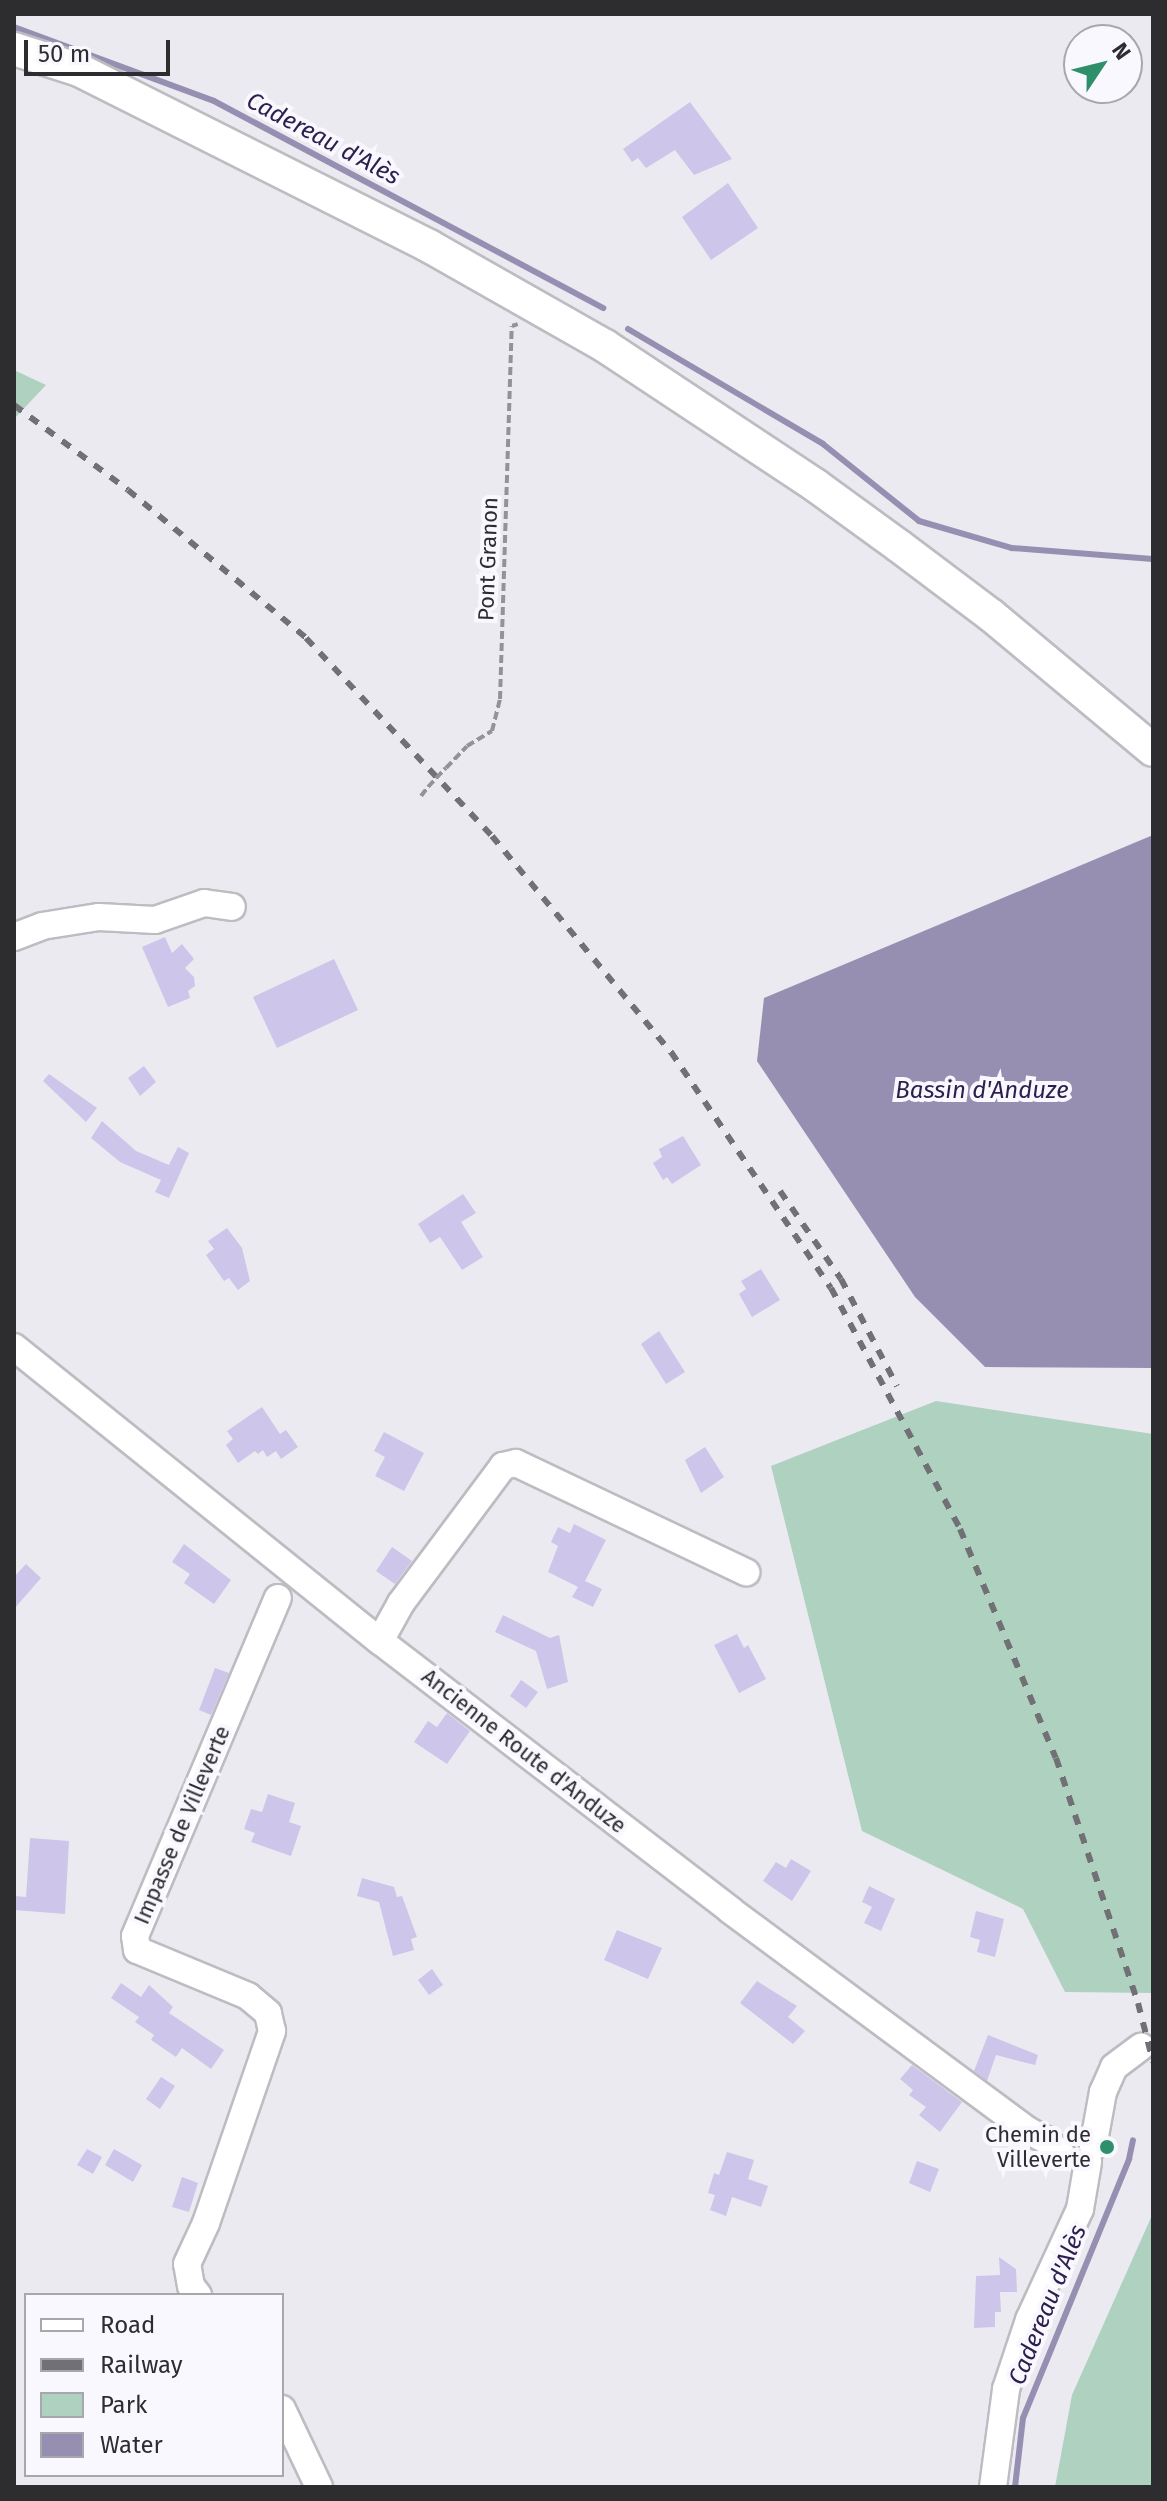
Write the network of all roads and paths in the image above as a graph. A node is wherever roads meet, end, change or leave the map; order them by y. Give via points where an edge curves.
1 (14, 49) edge
2 (545, 310) junction
3 (1153, 750) edge
4 (421, 796) dead end
5 (232, 907) dead end
6 (14, 937) edge
7 (14, 1347) edge
8 (746, 1572) dead end
9 (278, 1598) dead end
10 (380, 1641) junction
11 (1141, 2047) dead end
12 (1073, 2153) junction
13 (196, 2293) edge
14 (284, 2413) edge
15 (319, 2487) edge
16 (993, 2487) edge

1 - 2 main road via 79,70
2 - 3 main road via 815,485 992,616
2 - 4 path, Pont Granon, bridge via 512,326 500,699 492,731 467,746
5 - 6 street via 204,903 155,920 99,917 42,926
7 - 10 street, Ancienne Route d'Anduze
8 - 10 street via 516,1463 503,1466 401,1603
9 - 13 street, Impasse de Villeverte via 135,1936 137,1950 248,1996 268,2013 272,2031 187,2264
10 - 12 street, Ancienne Route d'Anduze via 1027,2130
11 - 12 street via 1114,2067
12 - 16 street via 1080,2209 1029,2320 1006,2389
14 - 15 street

